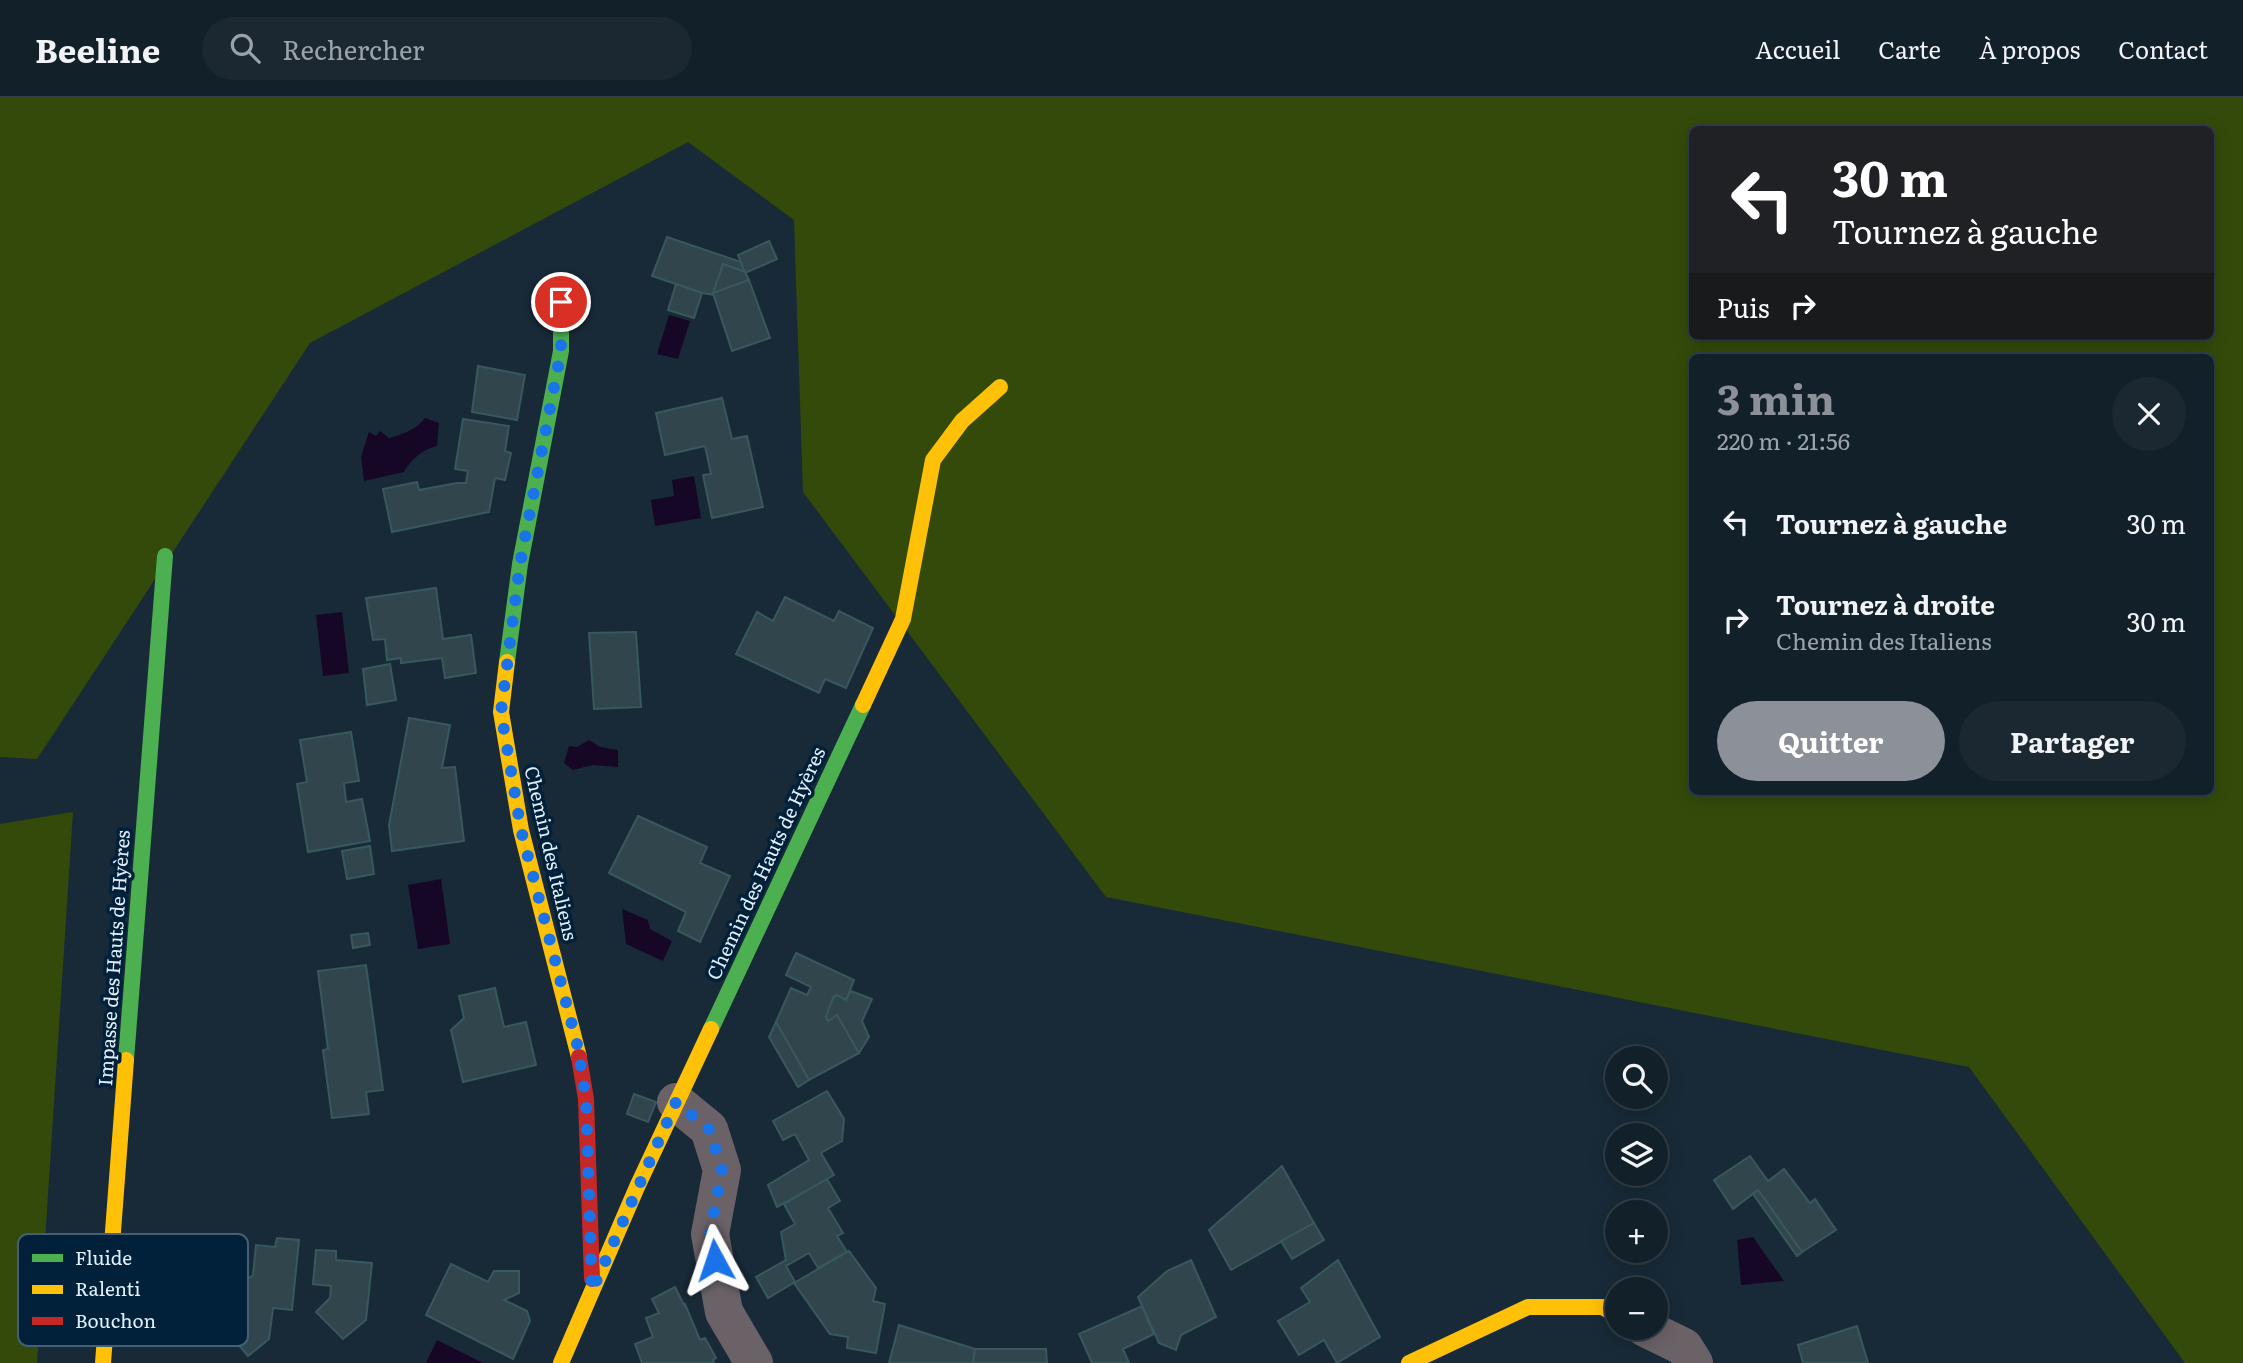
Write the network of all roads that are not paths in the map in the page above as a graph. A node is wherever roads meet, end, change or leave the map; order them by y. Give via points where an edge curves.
1 (561, 302) dead end
2 (1000, 387) dead end
3 (165, 556) dead end
4 (676, 1102) junction
5 (113, 1234) edge
6 (592, 1291) junction
7 (1605, 1309) edge
8 (1668, 1339) edge
9 (561, 1363) edge
10 (754, 1363) edge
11 (1409, 1363) edge
12 (1694, 1363) edge

1 - 6 street, Chemin des Italiens via 561,351 520,564 501,712 521,830 584,1086
2 - 4 street, Chemin des Hauts de Hyères via 962,421 933,460 902,619
3 - 5 street, Impasse des Hauts de Hyères
4 - 6 street, Chemin des Hauts de Hyères
4 - 10 street via 709,1129 722,1170 710,1234 724,1311
6 - 9 street, Chemin des Hauts de Hyères
7 - 11 street via 1528,1307
8 - 12 street via 1684,1347

